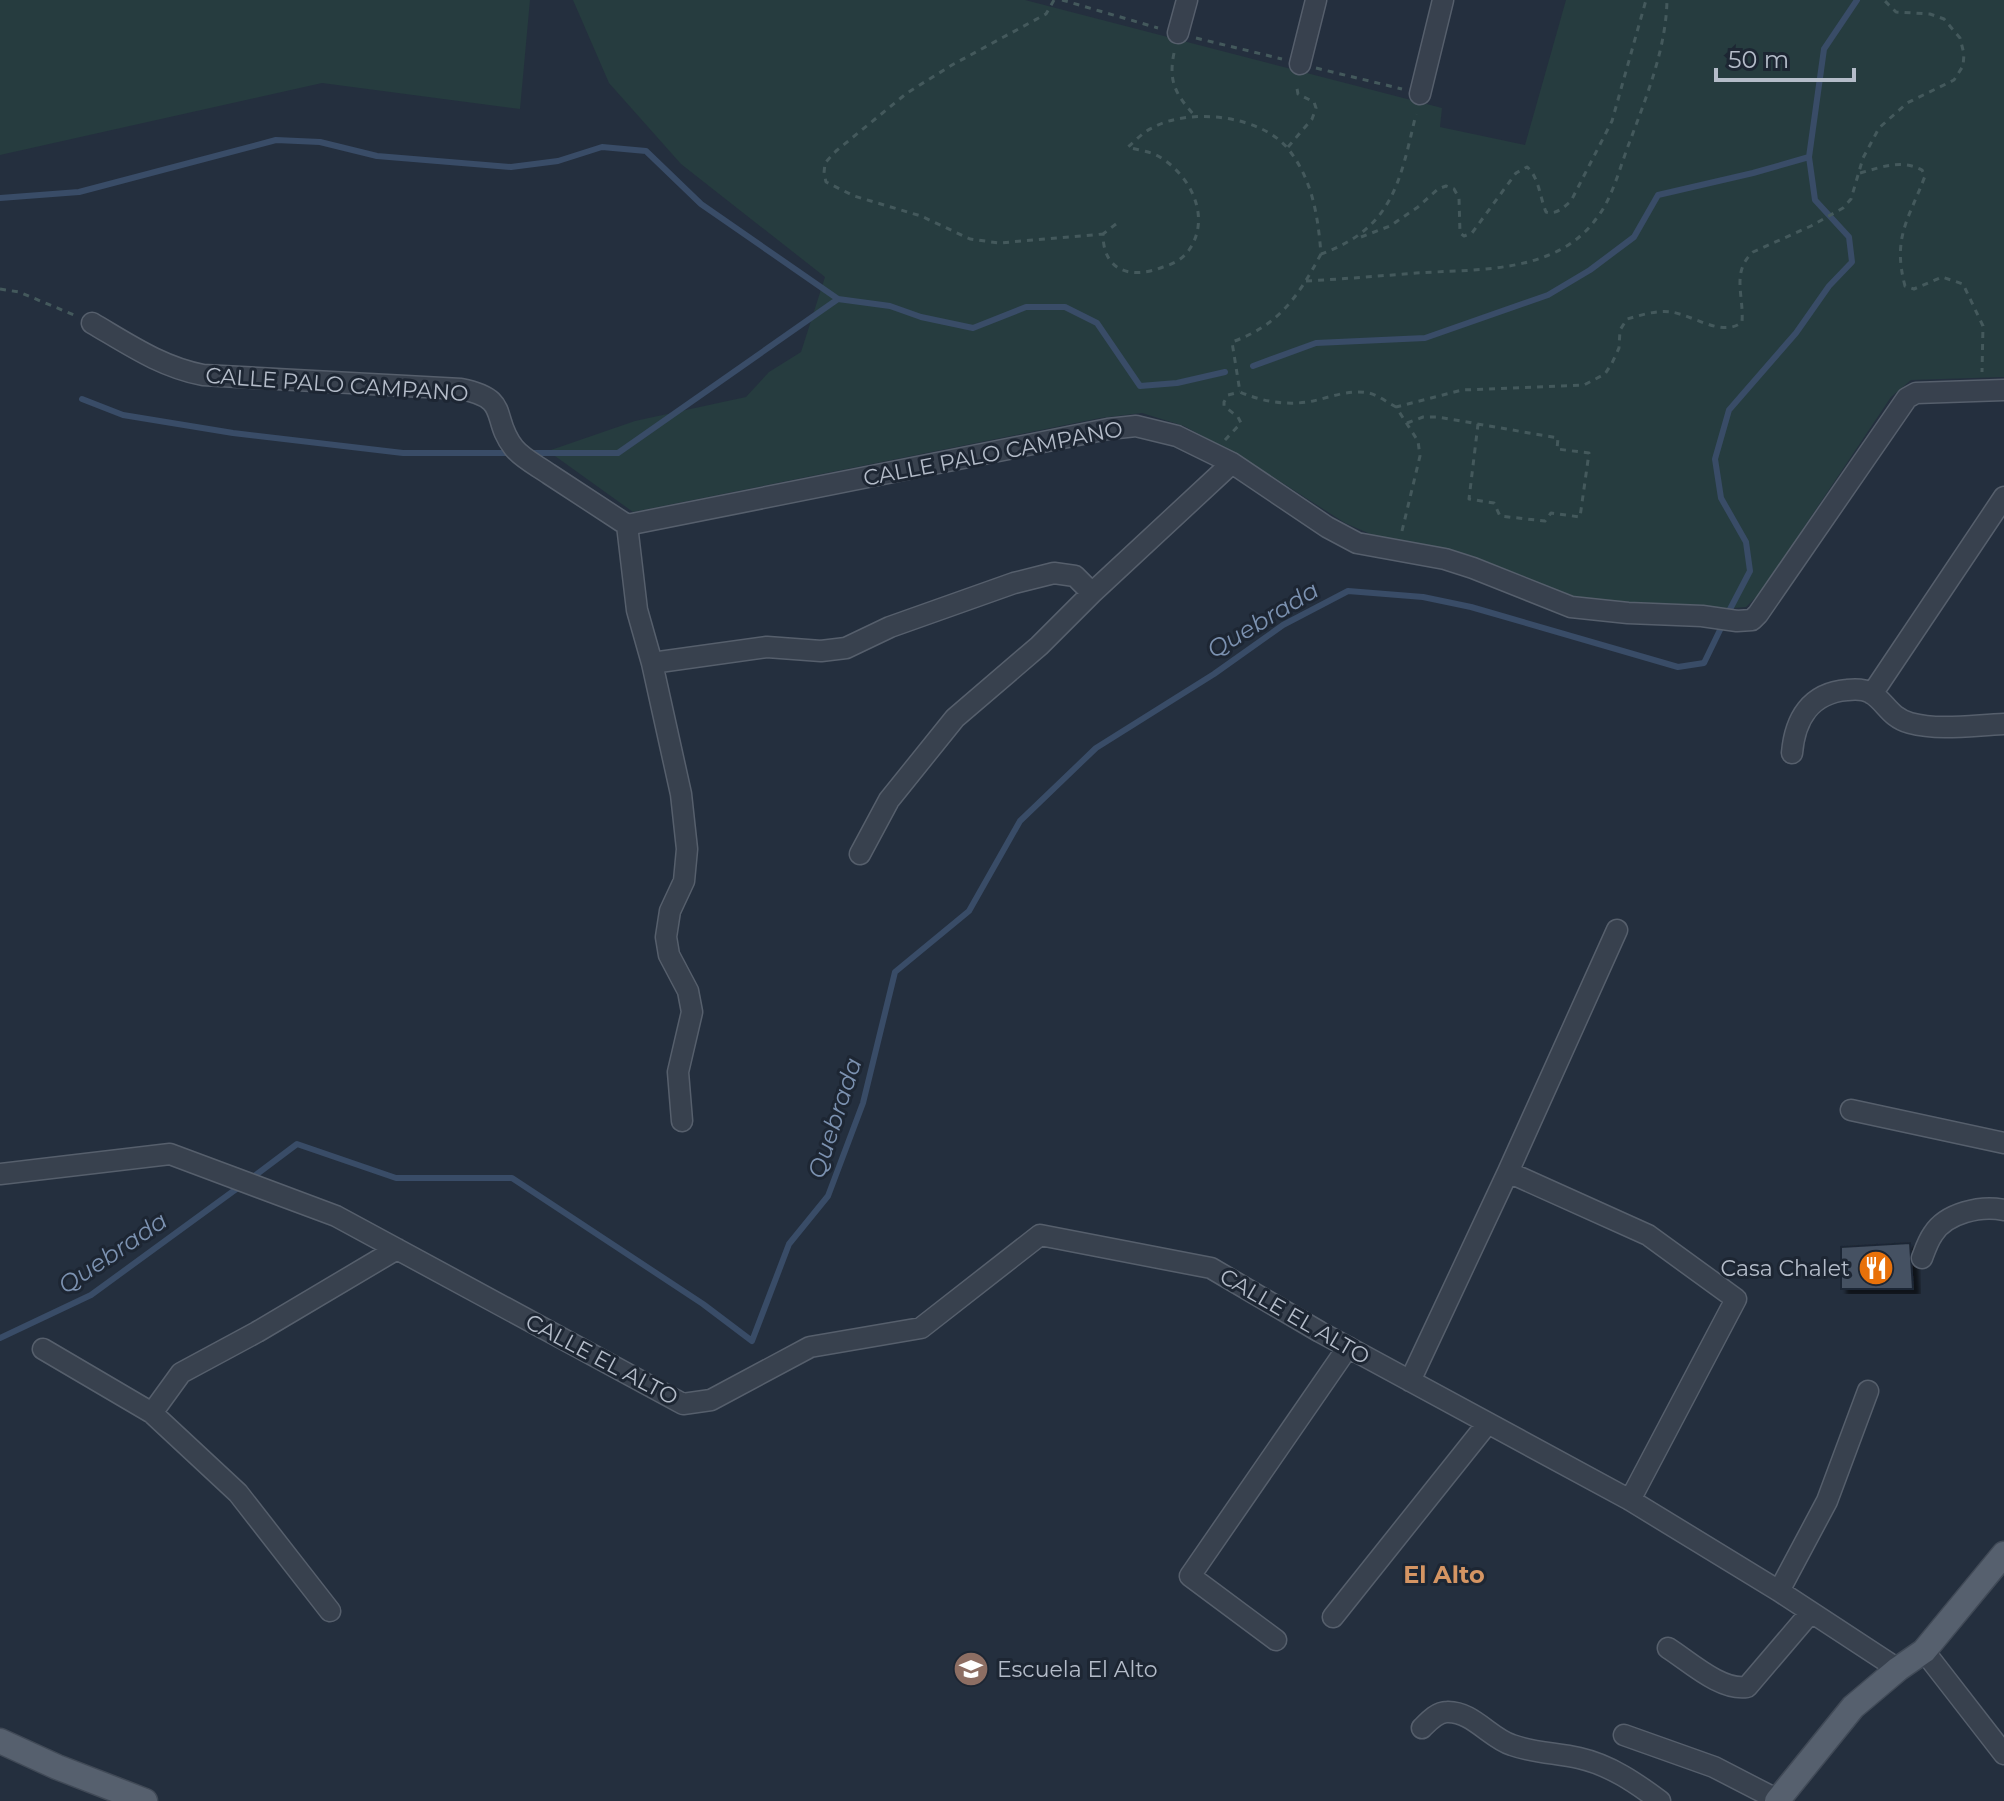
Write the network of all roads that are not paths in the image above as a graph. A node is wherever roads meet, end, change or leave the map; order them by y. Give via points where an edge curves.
1 (1187, 0) edge
2 (1316, 0) edge
3 (1443, 0) edge
4 (1178, 33) road end
5 (1300, 64) road end
6 (1420, 94) road end
7 (92, 323) road end
8 (2004, 390) edge
9 (1232, 463) junction
10 (2004, 497) edge
11 (627, 525) junction
12 (1092, 593) junction
13 (652, 663) junction
14 (1872, 694) junction
15 (2004, 724) edge
16 (1792, 753) dead end
17 (860, 854) dead end
18 (1617, 930) dead end
19 (1851, 1110) dead end
20 (682, 1121) dead end
21 (2004, 1143) edge
22 (1508, 1172) junction
23 (0, 1174) edge
24 (2004, 1210) edge
25 (397, 1249) junction
26 (1922, 1258) dead end
27 (1348, 1347) junction
28 (43, 1349) dead end
29 (1410, 1381) junction
30 (1868, 1391) dead end
31 (152, 1413) junction
32 (1487, 1424) junction
33 (1630, 1500) junction
34 (2004, 1554) edge
35 (1779, 1591) junction
36 (330, 1611) dead end
37 (1811, 1612) junction
38 (1333, 1617) dead end
39 (1276, 1640) dead end
40 (1668, 1648) dead end
41 (1924, 1651) junction
42 (1898, 1669) junction
43 (1422, 1728) dead end
44 (1624, 1735) dead end
45 (0, 1741) edge
46 (2004, 1754) edge
47 (1784, 1798) edge
48 (145, 1801) edge
49 (1660, 1801) edge

1 - 4 street
2 - 5 street
3 - 6 street
7 - 11 street, CALLE PALO CAMPANO via 180,371 476,392 495,404 508,438 523,456
8 - 9 street, CALLE PALO CAMPANO via 1916,393 1907,398 1752,620 1584,610 1445,559 1375,548 1343,536
9 - 11 street, CALLE PALO CAMPANO via 1164,432 1123,427
9 - 12 street
10 - 14 street
11 - 13 street via 637,610
12 - 13 street via 1075,576 1054,573 890,627 846,648 767,647
12 - 17 street via 955,718 889,800
13 - 20 street via 681,794 687,849 684,881 670,911 666,937 692,1012 678,1072
14 - 15 street via 1910,723
14 - 16 street via 1857,689 1821,696 1799,719
18 - 22 street
19 - 21 street
22 - 29 street
22 - 33 street via 1648,1235 1736,1299
23 - 25 street, CALLE EL ALTO via 170,1154 336,1216
24 - 26 street via 1981,1208 1953,1218 1933,1232
25 - 27 street, CALLE EL ALTO via 683,1404 711,1400 810,1347 921,1328 1040,1235 1211,1268
25 - 31 street via 181,1373
27 - 29 street, CALLE EL ALTO
27 - 39 street via 1190,1576
28 - 31 street
29 - 32 street, CALLE EL ALTO
30 - 35 street via 1827,1501
31 - 36 street via 238,1493
32 - 33 street, CALLE EL ALTO
32 - 38 street
33 - 35 street, CALLE EL ALTO
34 - 41 main road
35 - 37 street, CALLE EL ALTO
37 - 40 street via 1747,1687 1724,1683
37 - 42 street, CALLE EL ALTO
41 - 42 main road
41 - 46 street
42 - 47 main road via 1853,1707
43 - 49 street via 1448,1711 1510,1745 1606,1767
44 - 47 street
45 - 48 main road

